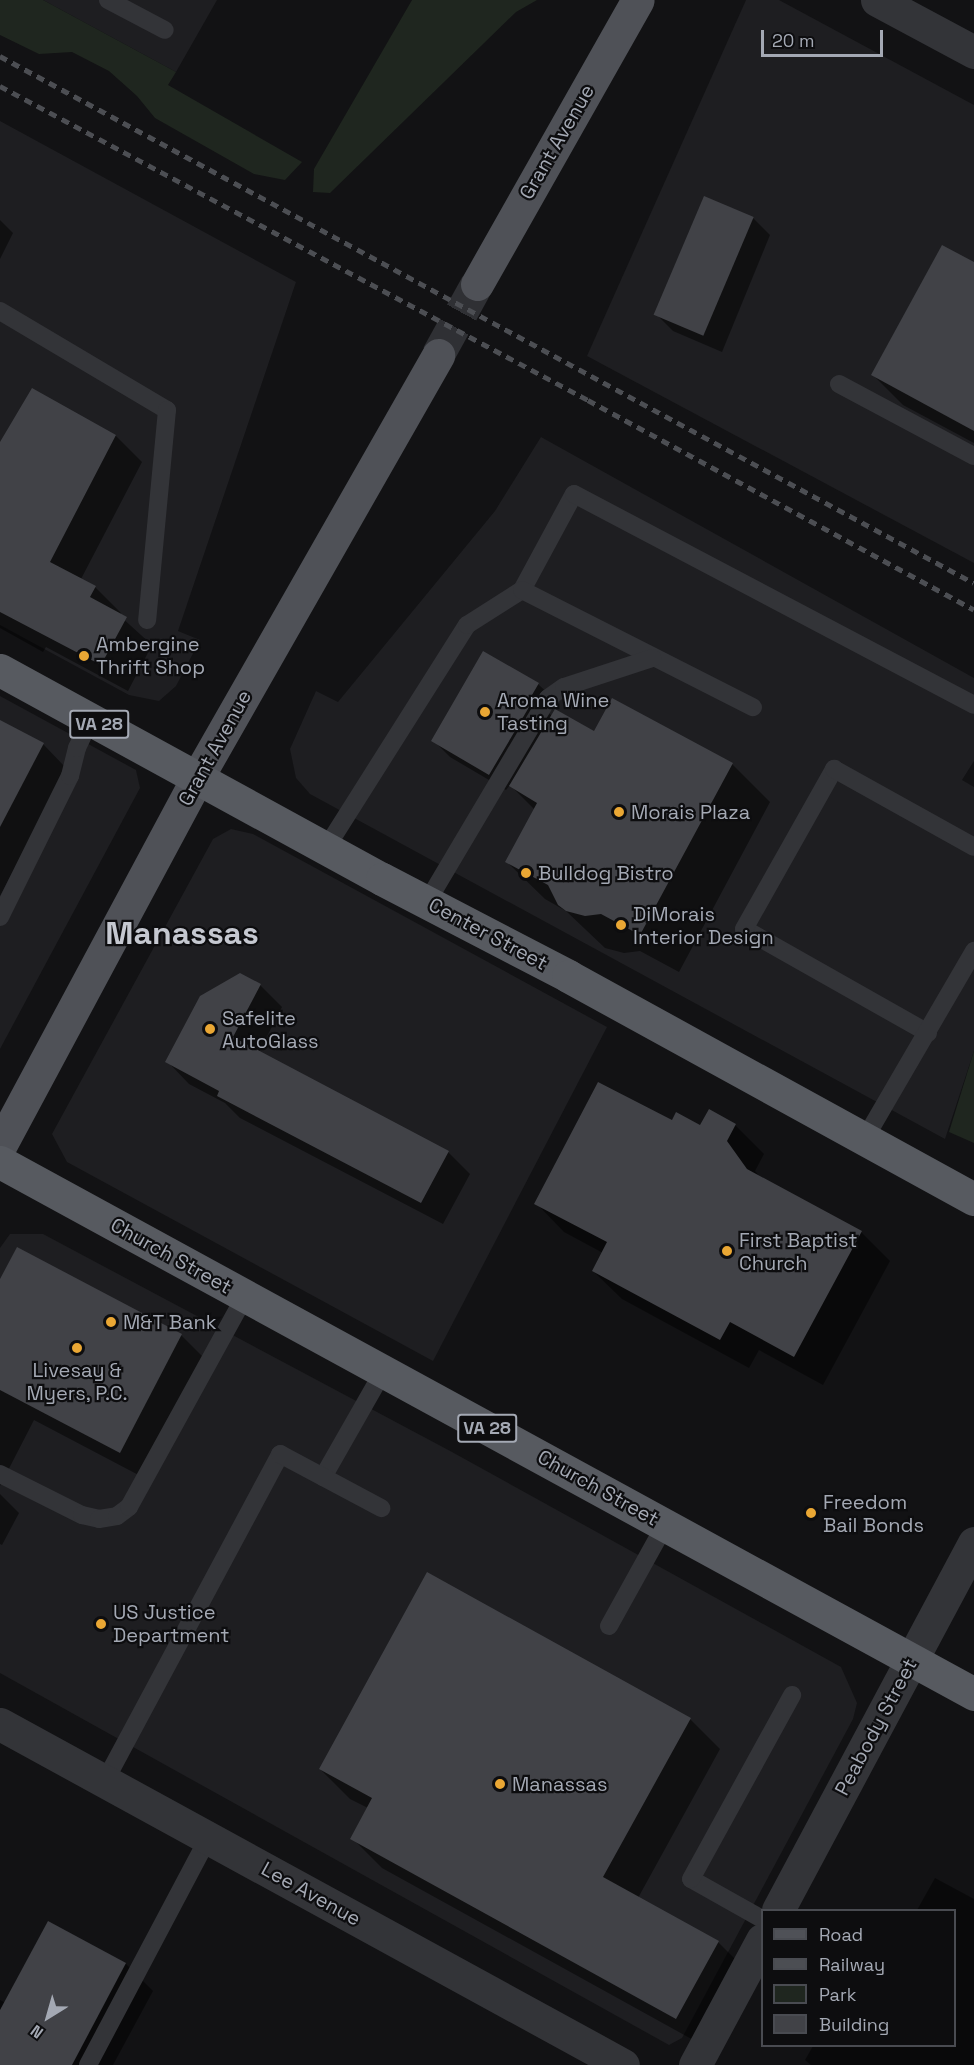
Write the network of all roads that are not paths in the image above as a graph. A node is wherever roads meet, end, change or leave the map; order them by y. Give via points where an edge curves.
1 (108, 0) edge
2 (638, 0) edge
3 (877, 0) edge
4 (165, 30) dead end
5 (974, 52) edge
6 (477, 284) tunnel mouth
7 (0, 311) edge
8 (438, 355) tunnel mouth
9 (839, 384) dead end
10 (974, 456) edge
11 (522, 590) junction
12 (147, 620) dead end
13 (652, 658) junction
14 (0, 670) edge
15 (974, 705) edge
16 (753, 707) dead end
17 (90, 720) junction
18 (197, 778) junction
19 (326, 848) junction
20 (974, 848) edge
21 (428, 902) junction
22 (0, 917) edge
23 (974, 951) edge
24 (928, 1033) junction
25 (864, 1140) junction
26 (0, 1146) edge
27 (0, 1162) edge
28 (974, 1199) edge
29 (244, 1296) junction
30 (383, 1372) junction
31 (5, 1476) edge
32 (323, 1477) junction
33 (381, 1508) dead end
34 (665, 1525) junction
35 (974, 1543) edge
36 (609, 1626) dead end
37 (912, 1659) junction
38 (974, 1694) edge
39 (792, 1695) dead end
40 (0, 1724) edge
41 (105, 1781) junction
42 (208, 1838) junction
43 (779, 1909) edge
44 (761, 1918) edge
45 (761, 1942) edge
46 (88, 2065) edge
47 (623, 2065) edge
48 (695, 2065) edge

1 - 4 lane
2 - 6 main road, Grant Avenue
3 - 5 street
7 - 12 lane via 167,410
8 - 18 main road, Grant Avenue
9 - 10 lane
11 - 13 lane
11 - 15 lane via 574,494
11 - 19 lane via 467,625
13 - 16 lane
13 - 21 lane via 564,687 548,698
14 - 17 highway, Center Street / VA 28
17 - 18 highway, Center Street / VA 28
17 - 22 lane via 70,776
18 - 19 highway, Center Street / VA 28
18 - 26 main road, Grant Avenue
19 - 21 highway, Center Street / VA 28
20 - 24 lane via 834,769 744,929
21 - 25 highway, Center Street / VA 28
23 - 24 lane
24 - 25 lane
25 - 28 highway, Center Street / VA 28
27 - 29 highway, Church Street / VA 28
29 - 30 highway, Church Street / VA 28
29 - 31 lane via 129,1507 117,1516 99,1519 82,1515
30 - 32 lane
30 - 34 highway, Church Street / VA 28
32 - 33 lane
32 - 41 lane via 280,1454
34 - 36 lane
34 - 37 highway, Church Street / VA 28
35 - 37 street, Peabody Street
37 - 38 highway, Church Street / VA 28
37 - 43 street, Peabody Street
39 - 44 lane via 691,1879
40 - 41 street, Lee Avenue
41 - 42 street, Lee Avenue
42 - 46 lane
42 - 47 street, Lee Avenue
45 - 48 street

